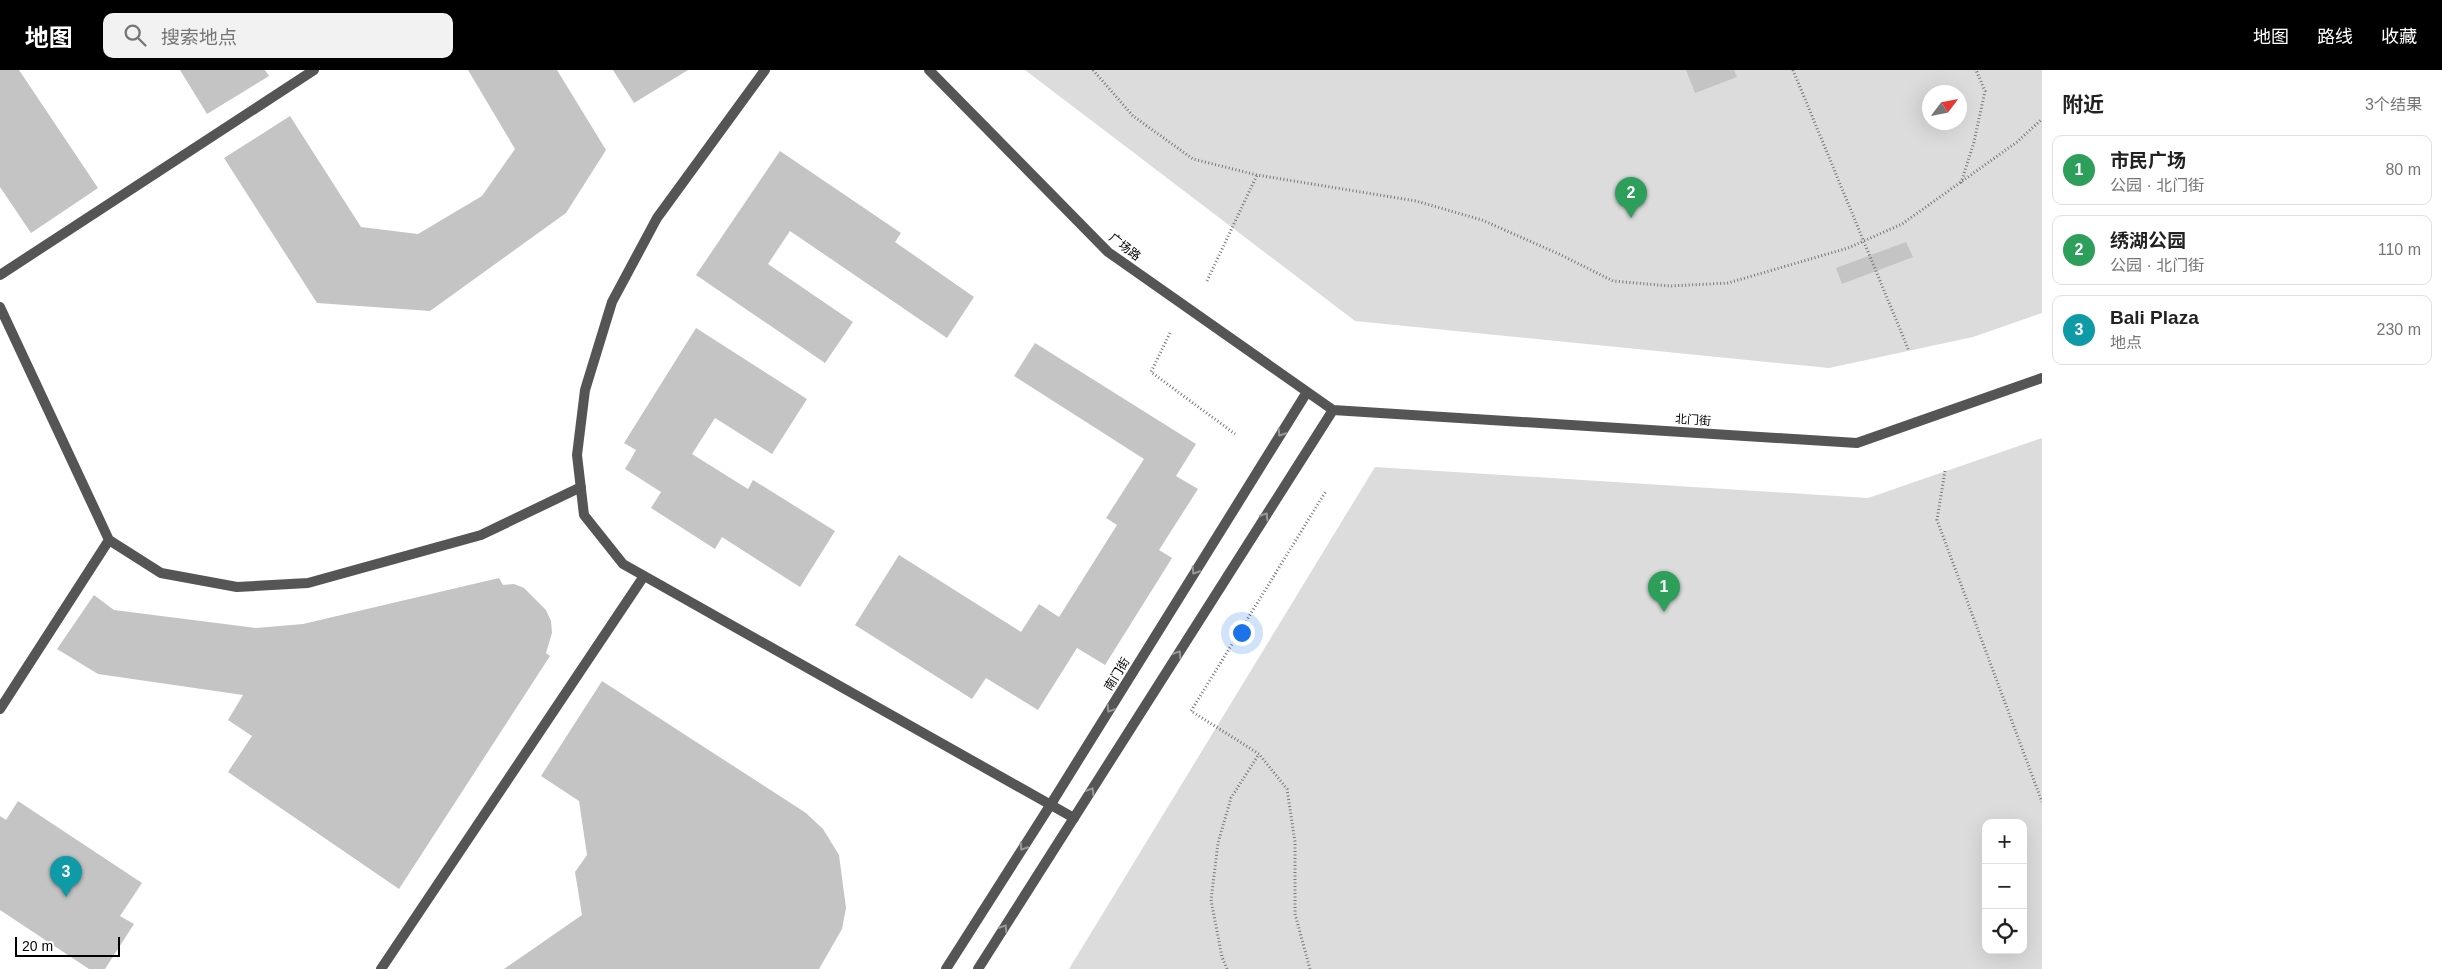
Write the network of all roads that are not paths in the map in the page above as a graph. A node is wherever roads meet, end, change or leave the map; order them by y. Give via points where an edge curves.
1 (314, 70) edge
2 (765, 70) edge
3 (929, 70) edge
4 (0, 275) edge
5 (0, 308) edge
6 (2042, 378) edge
7 (1307, 392) junction
8 (1333, 410) junction
9 (581, 487) junction
10 (109, 540) junction
11 (644, 576) junction
12 (0, 709) edge
13 (1051, 804) junction
14 (1074, 818) junction
15 (381, 969) edge
16 (946, 969) edge
17 (978, 969) edge

1 - 4 street
2 - 9 street via 657,218 612,302 585,390 577,455
3 - 7 street, 广场路 via 1108,252
5 - 10 street
6 - 8 street, 北门街 via 1857,443
7 - 8 street, 广场路
7 -> 13 street, 南门街
14 -> 8 street
9 - 10 street via 481,535 308,583 237,587 161,573
9 - 11 street via 584,515 624,564
10 - 12 street
11 - 13 street
11 - 15 street
13 - 14 street
13 -> 16 street, 南门街
17 -> 14 street

